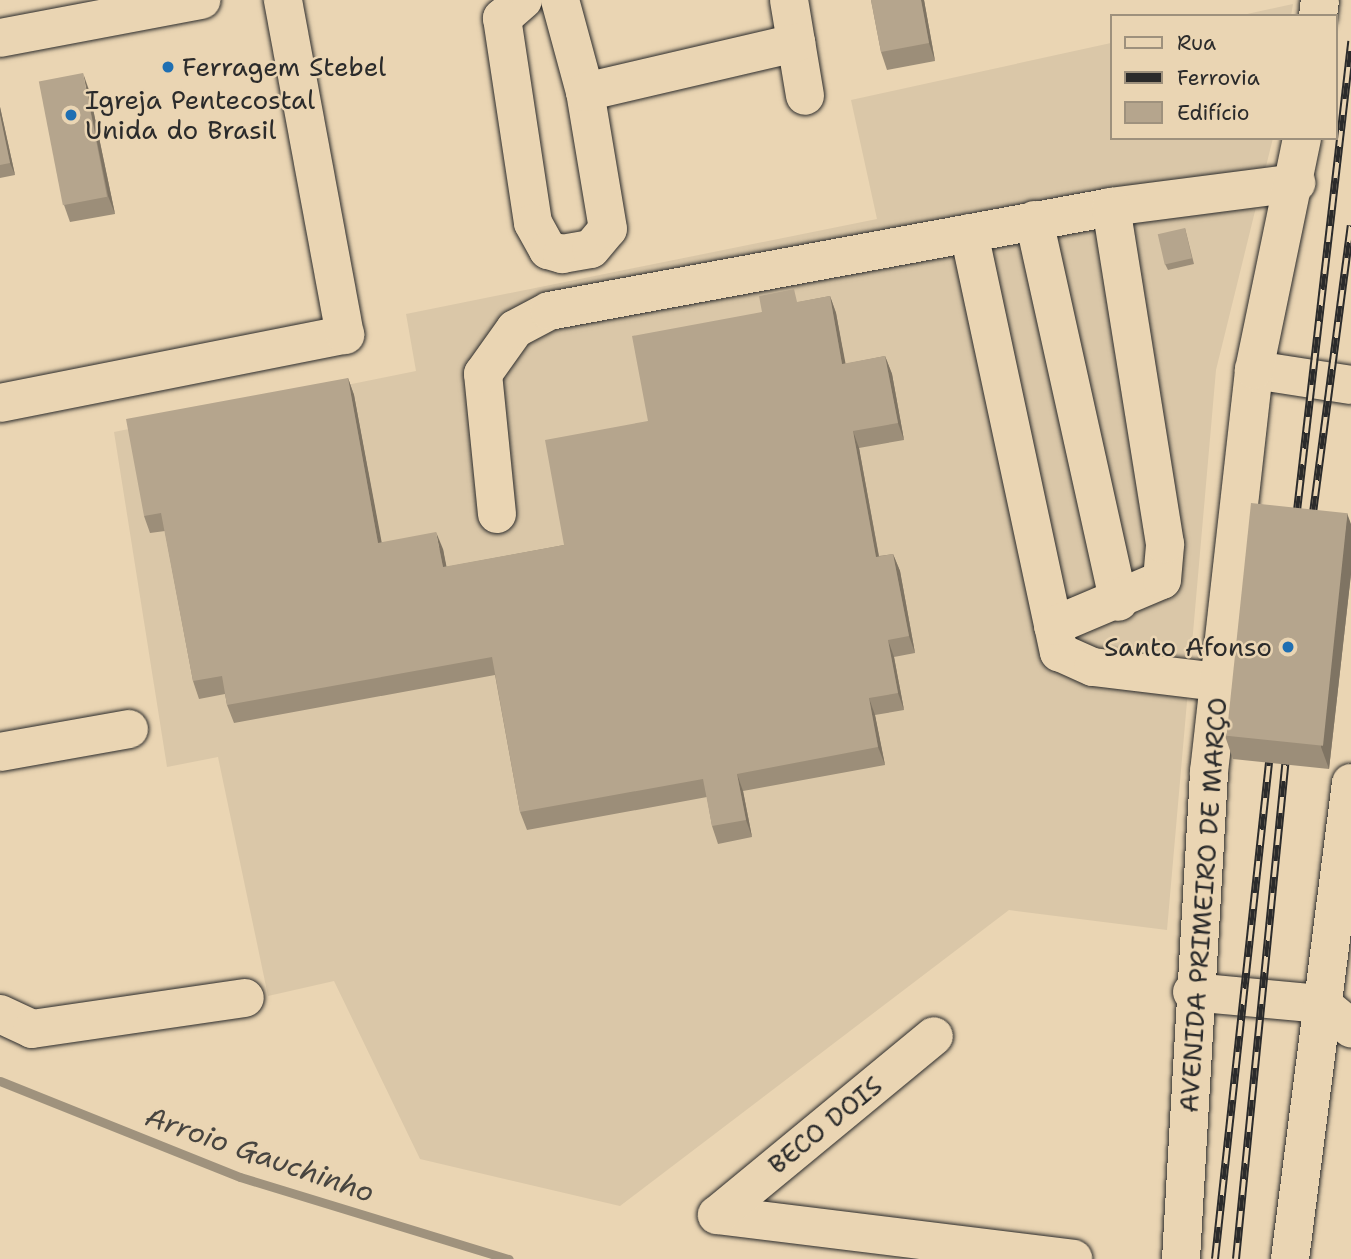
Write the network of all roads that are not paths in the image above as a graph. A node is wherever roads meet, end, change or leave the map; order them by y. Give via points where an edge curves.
1 (201, 0) edge
2 (283, 0) edge
3 (523, 0) edge
4 (561, 0) edge
5 (789, 0) edge
6 (0, 38) edge
7 (796, 43) junction
8 (585, 92) junction
9 (805, 96) dead end
10 (1302, 140) edge
11 (1296, 183) junction
12 (1111, 207) junction
13 (1034, 220) junction
14 (970, 233) junction
15 (1254, 370) junction
16 (1351, 385) edge
17 (0, 403) edge
18 (497, 514) dead end
19 (1119, 602) junction
20 (1053, 626) junction
21 (1219, 682) junction
22 (129, 729) dead end
23 (0, 752) edge
24 (1351, 783) edge
25 (1192, 992) junction
26 (245, 998) dead end
27 (1322, 1004) junction
28 (16, 1021) edge
29 (1351, 1028) edge
30 (934, 1036) dead end
31 (1073, 1259) edge
32 (1181, 1259) edge
33 (1290, 1259) edge

1 - 6 street
2 - 17 street via 345,335
3 - 8 street via 502,18 533,223 548,250 562,254 592,249 608,229
4 - 8 street
5 - 7 street
7 - 8 street
7 - 9 street
10 - 11 street, AVENIDA PRIMEIRO DE MARÇO
11 - 12 street
11 - 15 street, AVENIDA PRIMEIRO DE MARÇO
12 - 13 street
12 - 19 street via 1165,544 1162,580
13 - 14 street
13 - 19 street
14 - 18 street via 549,311 515,329 483,374
14 - 20 street
15 - 16 street
15 - 21 street, AVENIDA PRIMEIRO DE MARÇO
19 - 20 street
20 - 21 street via 1059,652 1093,667
21 - 25 street, AVENIDA PRIMEIRO DE MARÇO
22 - 23 street
24 - 27 street
25 - 27 street
25 - 32 street, AVENIDA PRIMEIRO DE MARÇO
26 - 28 street
27 - 29 street
27 - 33 street
30 - 31 street, BECO DOIS via 717,1215

